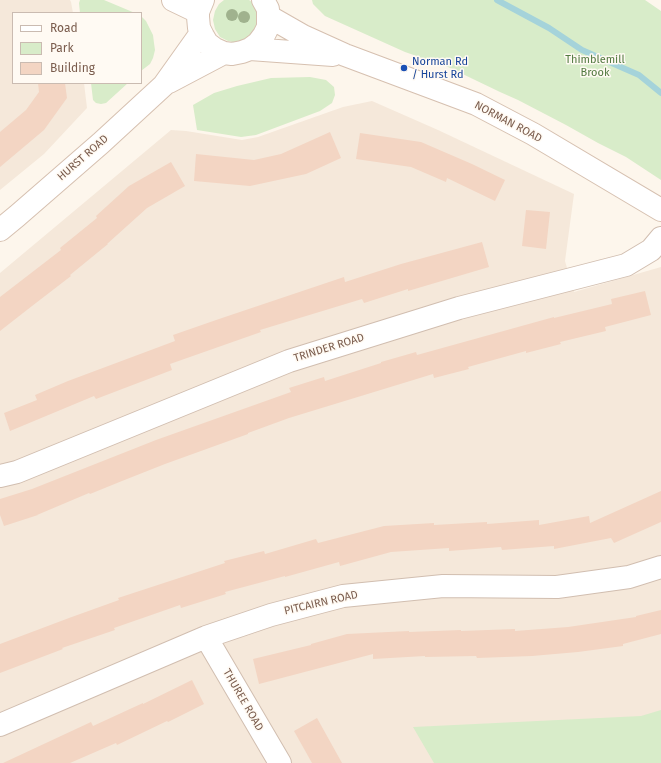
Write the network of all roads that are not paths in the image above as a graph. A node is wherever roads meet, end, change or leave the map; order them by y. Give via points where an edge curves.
1 (173, 0) edge
2 (266, 8) edge
3 (200, 15) edge
4 (250, 49) junction
5 (224, 53) junction
6 (345, 55) junction
7 (164, 85) junction
8 (661, 210) edge
9 (0, 230) edge
10 (661, 238) edge
11 (0, 476) edge
12 (661, 567) edge
13 (206, 637) junction
14 (0, 725) edge
15 (280, 763) edge

1 - 3 street
2 - 4 street via 268,27 258,44
2 - 6 street, NORMAN ROAD via 303,36
3 - 5 street via 207,43
3 - 7 street, HURST ROAD
4 - 5 street via 239,53
4 - 6 street, NORMAN ROAD
5 - 7 street, HURST ROAD
6 - 8 street, NORMAN ROAD via 476,104 533,134
7 - 9 street, HURST ROAD
10 - 11 street, TRINDER ROAD via 650,250 626,265 459,308 289,361 17,472
12 - 13 street, PITCAIRN ROAD via 629,577 557,586 443,586 343,596 271,615
13 - 14 street, PITCAIRN ROAD
13 - 15 street, THUREE ROAD

